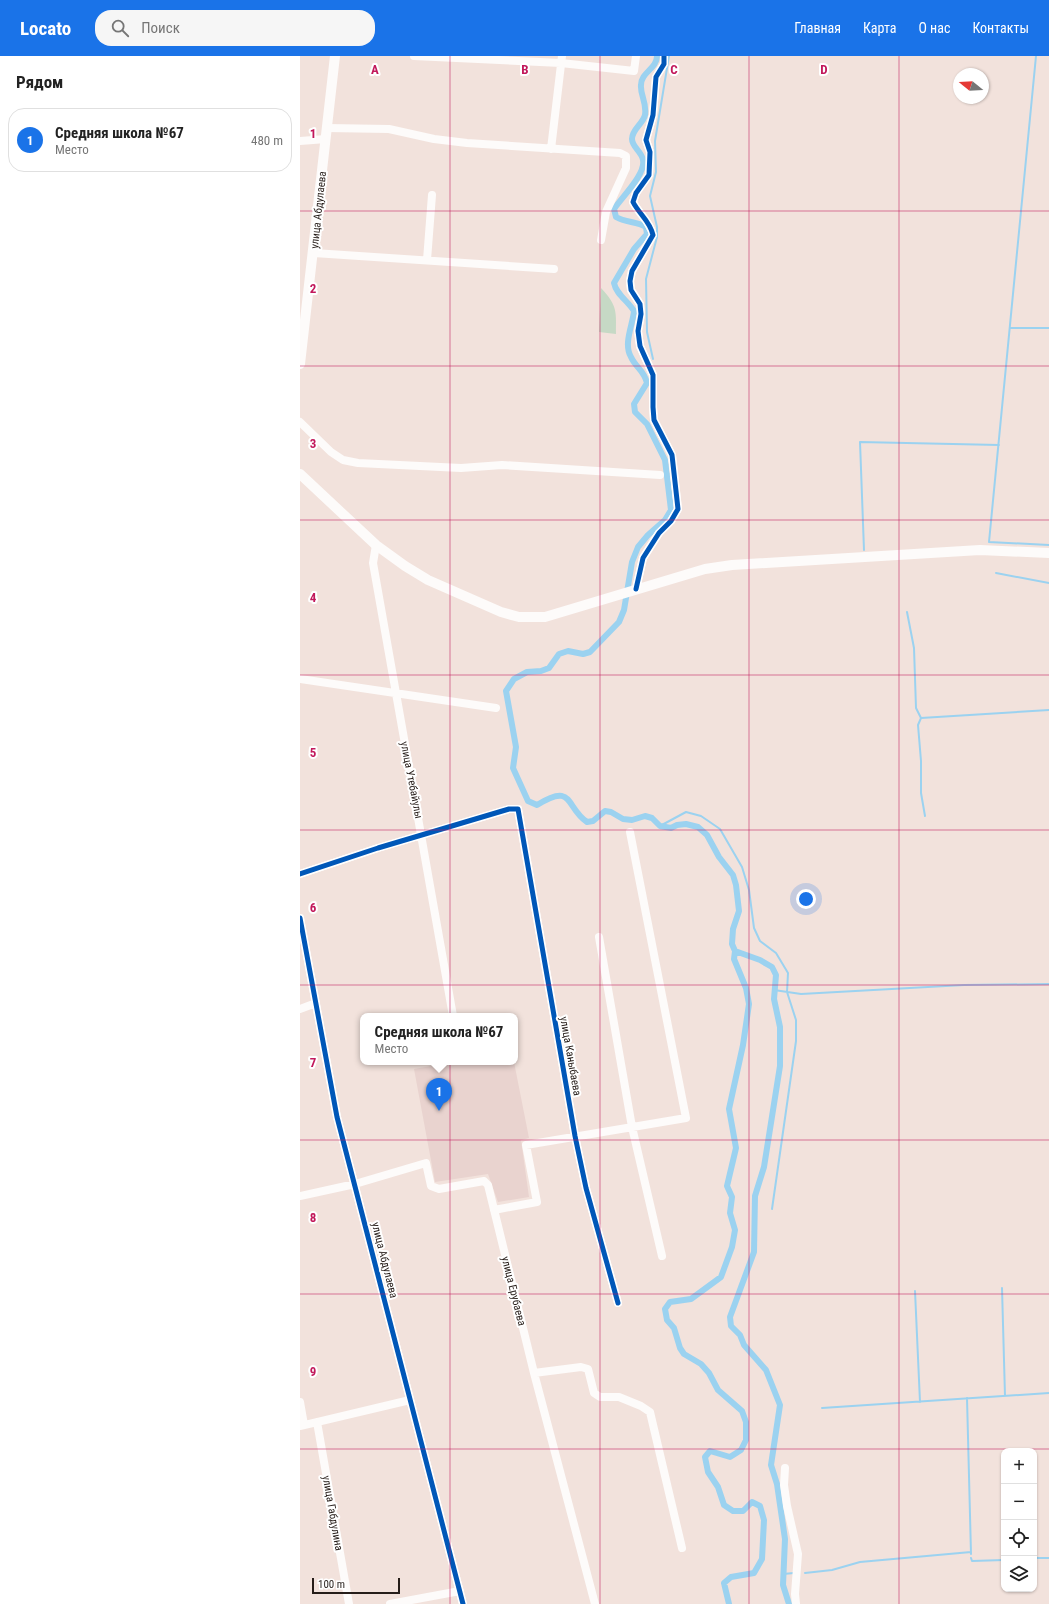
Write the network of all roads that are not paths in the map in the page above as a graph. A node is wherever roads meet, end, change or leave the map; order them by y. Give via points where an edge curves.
1 (335, 56) edge
2 (414, 56) edge
3 (636, 56) edge
4 (664, 56) edge
5 (464, 58) edge
6 (521, 59) edge
7 (562, 60) edge
8 (327, 128) junction
9 (326, 139) junction
10 (300, 141) edge
11 (551, 149) junction
12 (432, 195) dead end
13 (601, 240) dead end
14 (314, 253) junction
15 (427, 260) junction
16 (554, 269) dead end
17 (300, 364) edge
18 (300, 422) edge
19 (300, 474) edge
20 (660, 475) dead end
21 (376, 545) junction
22 (1049, 553) edge
23 (630, 591) junction
24 (300, 679) edge
25 (395, 693) junction
26 (496, 708) dead end
27 (630, 832) dead end
28 (422, 835) junction
29 (300, 874) edge
30 (300, 918) edge
31 (599, 937) dead end
32 (316, 1003) junction
33 (300, 1009) edge
34 (452, 1013) edge
35 (632, 1127) junction
36 (575, 1136) junction
37 (356, 1184) junction
38 (300, 1196) edge
39 (494, 1210) junction
40 (662, 1256) dead end
41 (618, 1304) dead end
42 (534, 1373) junction
43 (410, 1400) junction
44 (300, 1402) edge
45 (317, 1422) junction
46 (302, 1425) edge
47 (785, 1468) dead end
48 (682, 1548) dead end
49 (460, 1591) junction
50 (349, 1604) edge
51 (390, 1604) edge
52 (463, 1604) edge
53 (595, 1604) edge
54 (796, 1604) edge

1 - 8 main road, улица Абдулаева
2 - 5 street
3 - 7 street via 634,71
4 - 23 street via 664,64 656,77 653,115 646,140 650,152 649,174 633,202 651,227 653,235 632,271 630,281 631,290 640,304 640,346 653,375 654,420 672,455 678,509 643,558
5 - 6 street
6 - 7 street
7 - 11 street
8 - 9 main road, улица Абдулаева
8 - 11 street via 389,129 434,139
9 - 10 street
9 - 14 main road, улица Абдулаева
11 - 13 street via 620,153 626,156 626,168 606,212
12 - 15 street
14 - 15 street
14 - 17 main road, улица Абдулаева
15 - 16 street
18 - 20 street via 331,452 343,460 358,463 461,468 502,465
19 - 21 main road
21 - 23 main road via 428,580 501,612 519,617 546,617
21 - 25 street, улица Утебайулы via 373,563
22 - 23 main road via 980,550 732,566 705,569
24 - 25 street
25 - 26 street
25 - 28 street, улица Утебайулы
27 - 35 street via 686,1118
28 - 29 street
28 - 34 street, улица Утебайулы
28 - 36 street, улица Каныбаева via 510,809 518,809
30 - 32 street, улица Абдулаева
31 - 35 street
32 - 33 street
32 - 37 street, улица Абдулаева via 338,1116
35 - 36 street
35 - 40 street
36 - 39 street via 526,1145 537,1202
36 - 41 street, улица Каныбаева via 586,1188
37 - 38 street, улица Ерубаева
37 - 39 street, улица Ерубаева via 426,1164 432,1186 439,1189 484,1181 488,1185
37 - 43 street, улица Абдулаева
39 - 42 street, улица Ерубаева
42 - 48 street via 581,1367 588,1369 594,1393 600,1397 619,1397 650,1412
42 - 53 street, улица Ерубаева
43 - 45 street
43 - 49 street, улица Абдулаева
44 - 46 street
45 - 46 street
45 - 50 street, улица Габдулина
47 - 54 street via 787,1506 798,1554
49 - 51 street
49 - 52 street, улица Абдулаева

